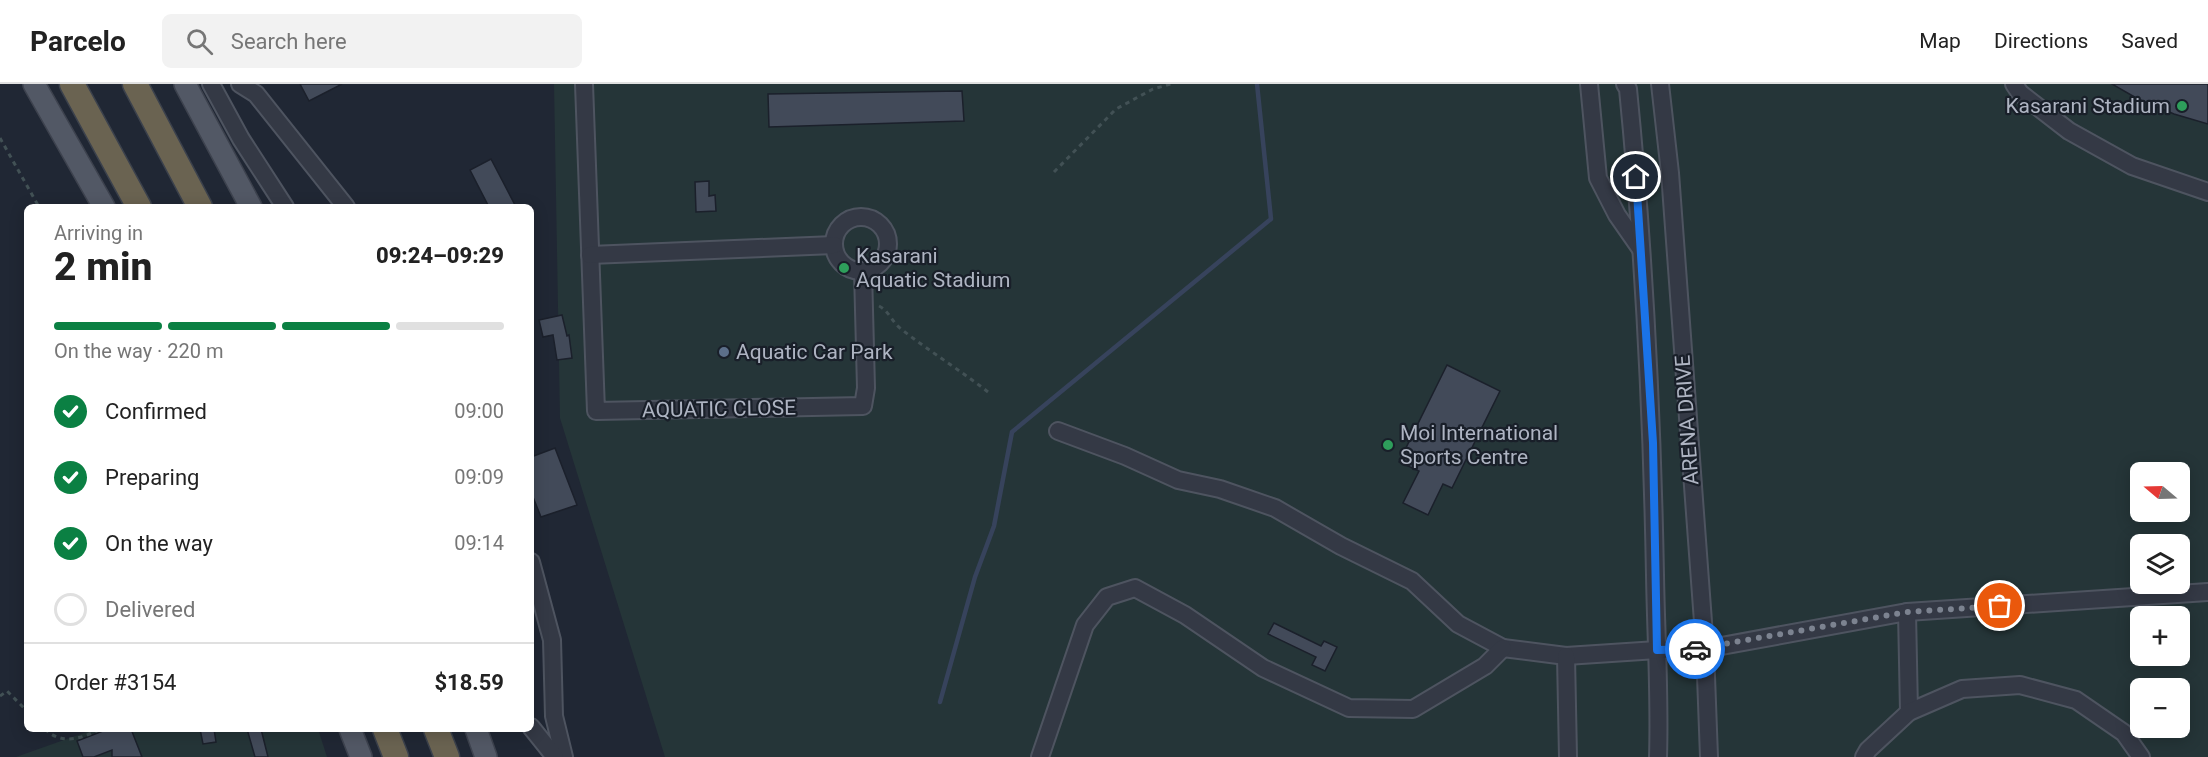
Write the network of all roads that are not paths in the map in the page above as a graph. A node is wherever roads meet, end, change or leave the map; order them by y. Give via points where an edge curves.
1 (34, 84) edge
2 (72, 84) edge
3 (135, 84) edge
4 (185, 84) edge
5 (211, 84) edge
6 (240, 84) edge
7 (584, 84) edge
8 (1589, 84) edge
9 (1625, 84) edge
10 (1660, 84) edge
11 (2014, 84) edge
12 (2208, 192) edge
13 (102, 204) edge
14 (137, 204) edge
15 (198, 204) edge
16 (249, 204) edge
17 (283, 204) edge
18 (344, 204) edge
19 (834, 245) junction
20 (1640, 248) junction
21 (590, 255) junction
22 (863, 271) junction
23 (1058, 431) dead end
24 (534, 573) edge
25 (2208, 592) edge
26 (1907, 612) junction
27 (1503, 648) junction
28 (1705, 649) junction
29 (1657, 650) junction
30 (1566, 656) junction
31 (1909, 712) junction
32 (534, 730) edge
33 (351, 732) edge
34 (386, 732) edge
35 (437, 732) edge
36 (477, 732) edge
37 (361, 757) edge
38 (396, 757) edge
39 (447, 757) edge
40 (486, 757) edge
41 (555, 757) edge
42 (564, 757) edge
43 (1040, 757) edge
44 (1568, 757) edge
45 (1658, 757) edge
46 (1709, 757) edge
47 (1864, 757) edge
48 (2141, 757) edge

1 - 13 main road
2 - 14 highway
3 - 15 highway
4 - 16 main road
5 - 17 street
6 - 18 street via 256,94
7 - 21 street, AQUATIC CLOSE
8 - 20 street via 1598,178
9 - 20 street, ARENA DRIVE
10 - 28 street, ARENA DRIVE
11 - 12 street via 2069,131 2132,166
19 - 21 street
19 - 22 street via 842,264
19 - 22 street via 836,232 849,219 867,217 882,227 888,244 886,253 882,261
20 - 29 street, ARENA DRIVE via 1653,443
21 - 22 street, AQUATIC CLOSE via 596,411 863,406
23 - 27 street via 1178,480 1220,489 1275,508 1412,581 1458,624
24 - 42 street via 552,640 554,716
25 - 26 street
26 - 28 street
26 - 31 street
27 - 30 street
27 - 43 street via 1485,666 1413,709 1349,708 1263,668 1185,615 1135,588 1107,597 1085,625
28 - 29 street
28 - 46 street, ARENA DRIVE
29 - 30 street
29 - 45 street, ARENA DRIVE
30 - 44 street
31 - 47 street
31 - 48 street via 1962,689 2020,685 2076,700 2124,733
32 - 41 street
33 - 37 main road
34 - 38 highway
35 - 39 highway
36 - 40 main road

